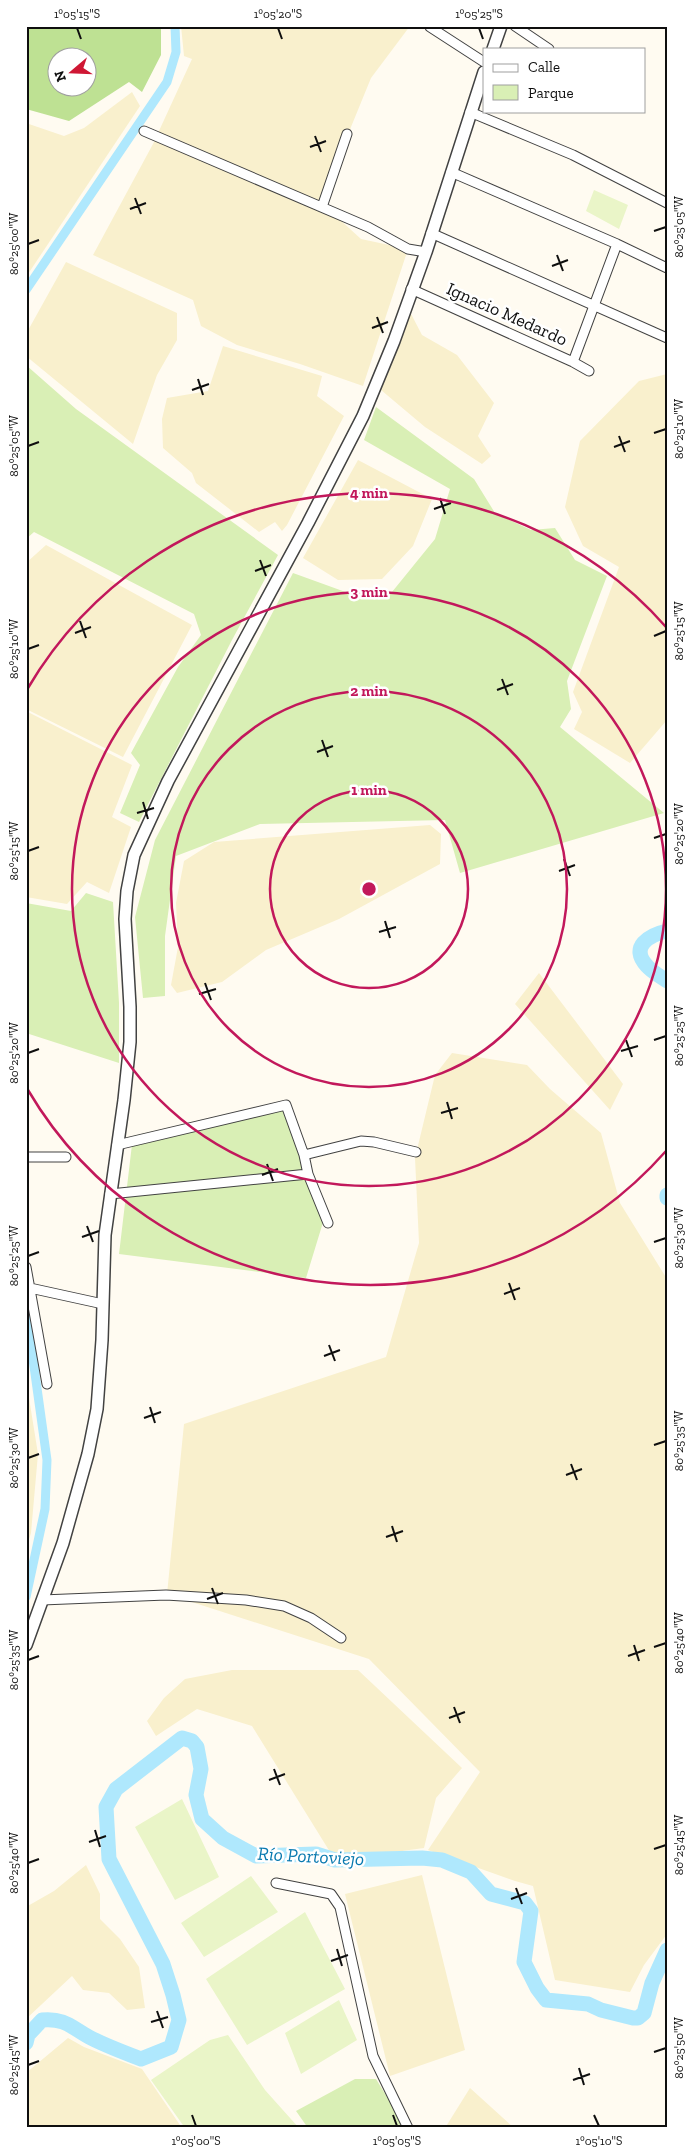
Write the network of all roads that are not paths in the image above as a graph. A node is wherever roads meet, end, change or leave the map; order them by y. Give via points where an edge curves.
1 (501, 26) edge
2 (515, 26) edge
3 (430, 27) edge
4 (493, 48) edge
5 (548, 48) edge
6 (483, 61) edge
7 (483, 75) edge
8 (470, 112) junction
9 (144, 131) dead end
10 (346, 134) dead end
11 (451, 172) junction
12 (667, 203) edge
13 (322, 207) junction
14 (431, 233) junction
15 (617, 244) junction
16 (426, 252) junction
17 (667, 268) edge
18 (411, 290) junction
19 (593, 306) junction
20 (667, 338) edge
21 (573, 362) junction
22 (589, 371) dead end
23 (117, 1145) junction
24 (416, 1152) dead end
25 (304, 1155) junction
26 (26, 1157) edge
27 (66, 1157) dead end
28 (308, 1174) junction
29 (110, 1194) junction
30 (328, 1223) dead end
31 (26, 1267) edge
32 (30, 1288) junction
33 (103, 1304) junction
34 (47, 1384) dead end
35 (42, 1600) junction
36 (341, 1638) dead end
37 (26, 1645) edge
38 (276, 1883) dead end
39 (408, 2128) edge

1 - 4 street
2 - 5 street
3 - 6 street
7 - 8 street
8 - 11 street
8 - 12 street via 573,155
9 - 13 street
10 - 13 street
11 - 14 street
11 - 15 street
13 - 16 street via 408,249
14 - 16 street
14 - 19 street
15 - 17 street
15 - 19 street
16 - 18 street
18 - 21 street, Ignacio Medardo
18 - 23 street via 364,416 168,781 134,855 125,919 130,1042
19 - 20 street
19 - 21 street
21 - 22 street, Ignacio Medardo
23 - 25 street via 286,1105
23 - 29 street
24 - 25 street via 361,1141
25 - 28 street
26 - 27 street
28 - 29 street
28 - 30 street
29 - 33 street via 104,1235
31 - 32 street
32 - 33 street
32 - 34 street
33 - 35 street via 97,1409 88,1454 63,1543
35 - 36 street via 166,1595 246,1600 284,1606 311,1618
35 - 37 street
38 - 39 street via 331,1894 336,1899 373,2056

